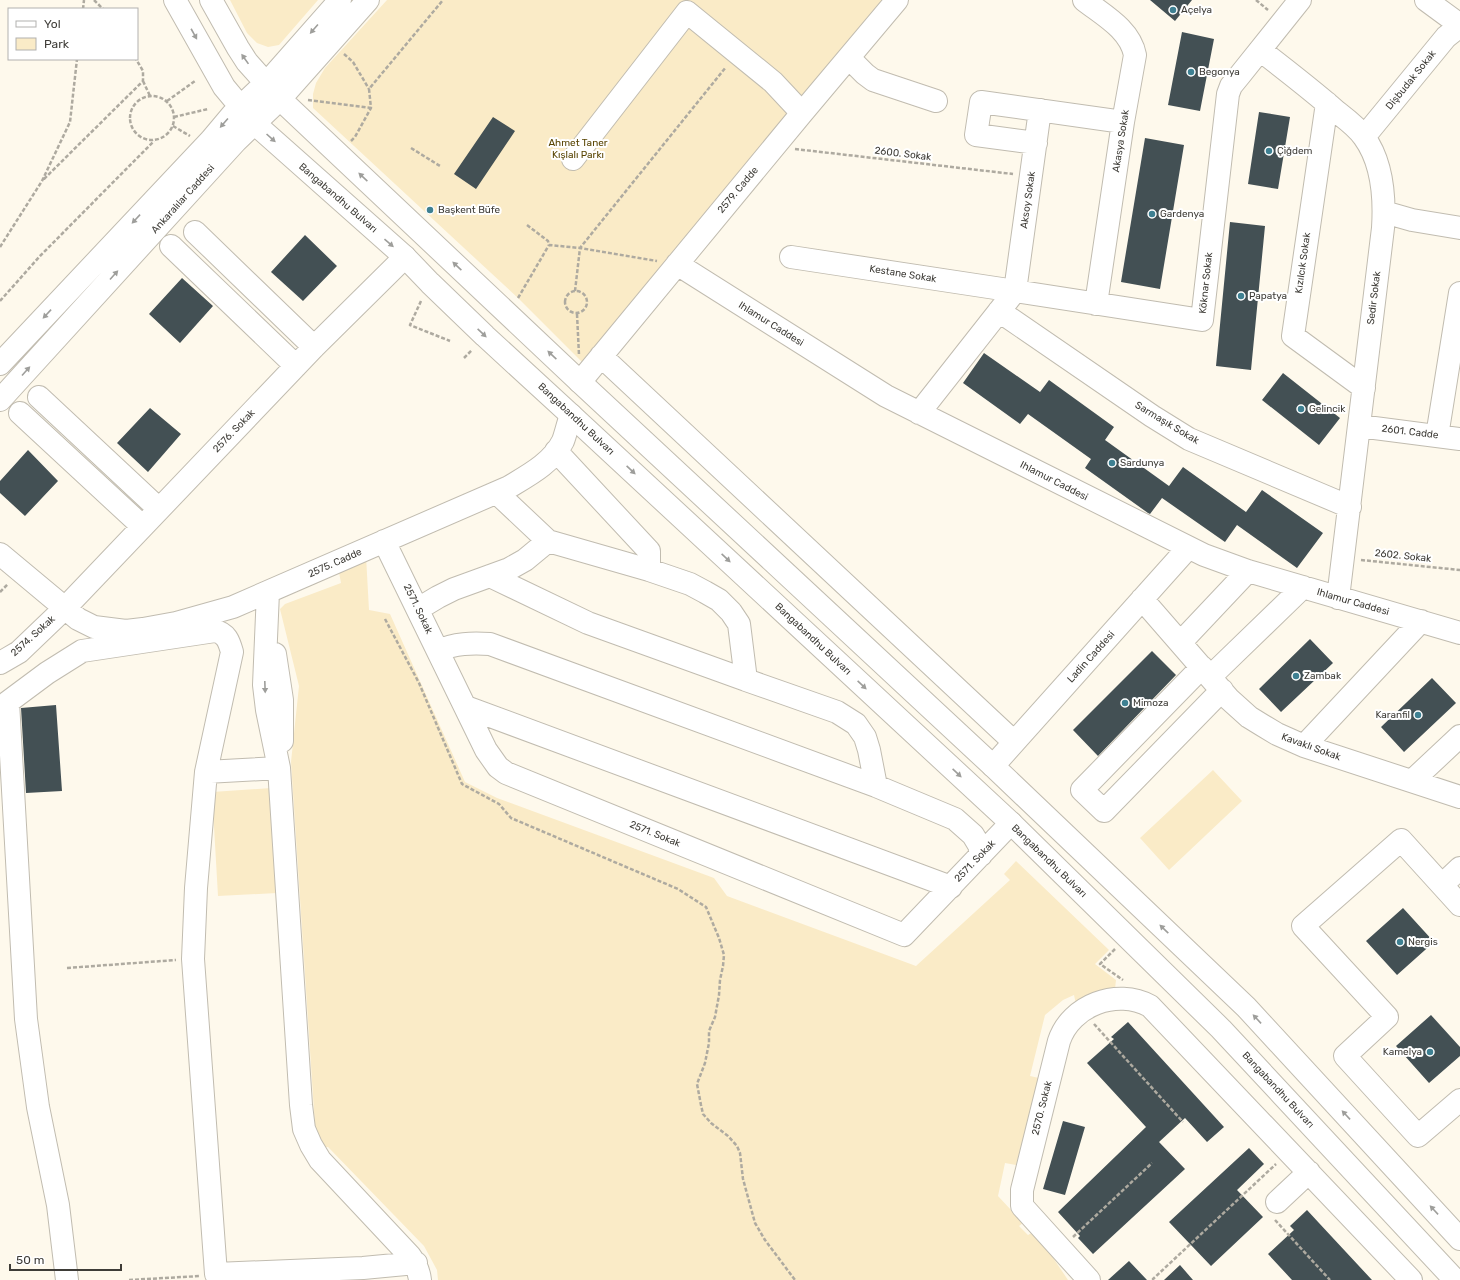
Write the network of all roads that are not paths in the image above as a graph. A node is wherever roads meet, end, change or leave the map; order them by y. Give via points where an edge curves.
1 (175, 0) edge
2 (211, 0) edge
3 (340, 0) edge
4 (368, 0) edge
5 (897, 0) edge
6 (1084, 0) edge
7 (1300, 0) edge
8 (1426, 0) edge
9 (1460, 26) edge
10 (1260, 50) junction
11 (849, 58) junction
12 (265, 84) junction
13 (280, 99) junction
14 (936, 101) dead end
15 (1327, 103) junction
16 (240, 106) junction
17 (1040, 110) junction
18 (802, 113) junction
19 (1123, 122) junction
20 (254, 123) junction
21 (1364, 137) junction
22 (1036, 143) junction
23 (573, 159) dead end
24 (1384, 212) junction
25 (1460, 228) edge
26 (195, 232) dead end
27 (171, 246) dead end
28 (405, 257) junction
29 (791, 257) dead end
30 (677, 264) junction
31 (1015, 291) junction
32 (1460, 293) edge
33 (1096, 304) junction
34 (999, 311) junction
35 (314, 347) junction
36 (601, 356) junction
37 (0, 364) edge
38 (296, 366) junction
39 (580, 372) junction
40 (1364, 388) junction
41 (39, 397) dead end
42 (0, 400) edge
43 (20, 413) dead end
44 (919, 413) junction
45 (571, 415) junction
46 (1359, 426) junction
47 (1437, 436) junction
48 (1460, 439) edge
49 (556, 451) junction
50 (497, 493) junction
51 (1350, 507) junction
52 (159, 509) junction
53 (142, 526) junction
54 (384, 541) junction
55 (548, 541) junction
56 (1188, 548) junction
57 (0, 554) edge
58 (649, 570) junction
59 (1248, 571) junction
60 (490, 576) junction
61 (1303, 587) junction
62 (268, 592) junction
63 (1338, 598) junction
64 (1142, 599) junction
65 (64, 608) junction
66 (418, 609) junction
67 (1421, 622) junction
68 (1460, 633) edge
69 (1181, 642) junction
70 (438, 651) junction
71 (0, 663) edge
72 (1212, 678) junction
73 (746, 680) junction
74 (466, 707) junction
75 (1460, 736) edge
76 (1014, 742) junction
77 (1304, 746) junction
78 (993, 766) junction
79 (279, 768) junction
80 (206, 772) junction
81 (1412, 782) junction
82 (876, 786) junction
83 (1460, 797) edge
84 (1011, 823) junction
85 (981, 855) junction
86 (1460, 868) edge
87 (1442, 885) junction
88 (950, 887) junction
89 (1460, 905) edge
90 (1460, 1100) edge
91 (1309, 1172) junction
92 (1278, 1208) road end
93 (1460, 1239) edge
94 (418, 1272) edge
95 (216, 1277) edge
96 (66, 1280) edge
97 (1089, 1280) edge
98 (1411, 1280) edge
99 (1455, 1280) edge

1 -> 16 street, Bangabandhu Bulvarı via 224,87
12 -> 2 street via 241,54
3 -> 12 street, Ankaralılar Caddesi
4 - 13 street, Ankaralılar Caddesi
5 - 11 street, 2579. Cadde
6 - 19 street, Akasya Sokak via 1120,29 1132,44 1135,55
7 - 10 street, Köknar Sokak
8 - 9 street
9 - 21 street, Dişbudak Sokak via 1446,37
10 - 15 street, Sedir Sokak
10 - 33 street, Köknar Sokak via 1231,86 1228,94 1202,320
11 - 14 street via 873,80
11 - 18 street, 2579. Cadde
12 - 13 street
12 - 16 street, Ankaralılar Caddesi
13 - 20 street, Ankaralılar Caddesi
39 -> 13 street
15 - 21 street, Sedir Sokak
15 - 40 street, Kızılcık Sokak via 1293,336
16 - 20 street, Bangabandhu Bulvarı
16 -> 37 street, Ankaralılar Caddesi
17 - 19 street
17 - 22 street, Aksoy Sokak
17 - 22 street via 980,102 976,135
18 - 23 street via 773,82 687,12
18 - 30 street, 2579. Cadde
19 - 33 street, Akasya Sokak
20 -> 28 street, Bangabandhu Bulvarı
42 -> 20 street, Ankaralılar Caddesi
21 - 24 street, Sedir Sokak via 1378,166
22 - 31 street, Aksoy Sokak
24 - 25 street via 1412,220
24 - 40 street, Sedir Sokak
26 - 35 street
27 - 38 street
28 - 35 street, 2576. Sokak
28 -> 45 street, Bangabandhu Bulvarı via 474,326
29 - 31 street, Kestane Sokak
30 - 36 street, 2579. Cadde
30 - 44 street, Ihlamur Caddesi via 869,386
31 - 33 street, Köknar Sokak
31 - 34 street
32 - 47 street
34 - 44 street
34 - 51 street, Sarmaşık Sokak via 1146,412 1190,439
35 - 38 street, 2576. Sokak
36 - 39 street, 2579. Cadde
36 - 76 street
38 - 52 street, 2576. Sokak
39 - 45 street, 2575. Cadde
39 - 78 street
40 - 46 street, Sedir Sokak
41 - 52 street
43 - 53 street
44 - 56 street, Ihlamur Caddesi
45 - 49 street, 2575. Cadde via 563,441
45 -> 84 street, Bangabandhu Bulvarı
46 - 47 street, 2601. Cadde
46 - 51 street, Sedir Sokak
47 - 48 street, 2601. Cadde
49 - 50 street, 2575. Cadde via 538,469
49 - 58 street via 649,551
50 - 54 street, 2575. Cadde
50 - 55 street
51 - 63 street, Sedir Sokak
52 - 53 street, 2576. Sokak
53 - 65 street, 2576. Sokak
54 - 62 street, 2575. Cadde
54 - 66 street, 2571. Sokak
55 - 58 street
55 - 60 street via 525,560
56 - 59 street, Ihlamur Caddesi
56 - 64 street, Ladin Caddesi
57 - 65 street, 2575. Cadde
58 - 73 street via 690,584 719,600 731,612 739,624
59 - 61 street, Ihlamur Caddesi
59 - 69 street
60 - 66 street via 454,589
60 - 73 street via 588,624
61 - 63 street, Ihlamur Caddesi
61 - 72 street
62 - 65 street, 2575. Cadde via 219,612 162,626 126,631 94,627
62 - 79 street via 282,700 283,732
63 - 67 street, Ihlamur Caddesi
64 - 69 street, Kavaklı Sokak
64 - 76 street, Ladin Caddesi
65 - 71 street, 2574. Sokak via 19,652
66 - 70 street, 2571. Sokak
67 - 68 street, Ihlamur Caddesi
67 - 77 street
69 - 72 street, Kavaklı Sokak
70 - 74 street, 2571. Sokak
70 - 82 street via 453,645 490,644
72 - 72 street via 1104,811 1082,790
72 - 77 street, Kavaklı Sokak via 1249,717
73 - 82 street via 837,712 856,724 865,737
74 - 88 street
74 - 88 street, 2571. Sokak via 491,758 506,773 904,935
75 - 81 street
76 - 78 street, Ladin Caddesi
77 - 81 street, Kavaklı Sokak
93 -> 78 street via 1246,1007
79 - 80 street
79 - 94 street via 304,1130 320,1160 410,1256
80 - 95 street via 193,959
80 - 96 street via 232,652 230,643 221,632 82,651 8,702 26,1019 38,1107 58,1205
81 - 83 street, Kavaklı Sokak
82 - 85 street via 955,819 973,835
84 - 85 street, 2571. Sokak
84 - 99 street, Bangabandhu Bulvarı via 1221,1029
85 - 88 street, 2571. Sokak
86 - 87 street
87 - 89 street
87 - 90 street via 1401,840 1303,926 1387,1017 1345,1056 1418,1136
91 - 92 street
91 - 97 street, 2570. Sokak via 1150,1006 1124,998 1100,1002 1082,1011 1066,1025 1059,1040 1022,1190 1022,1206
91 - 98 street
94 - 95 street via 363,1268

